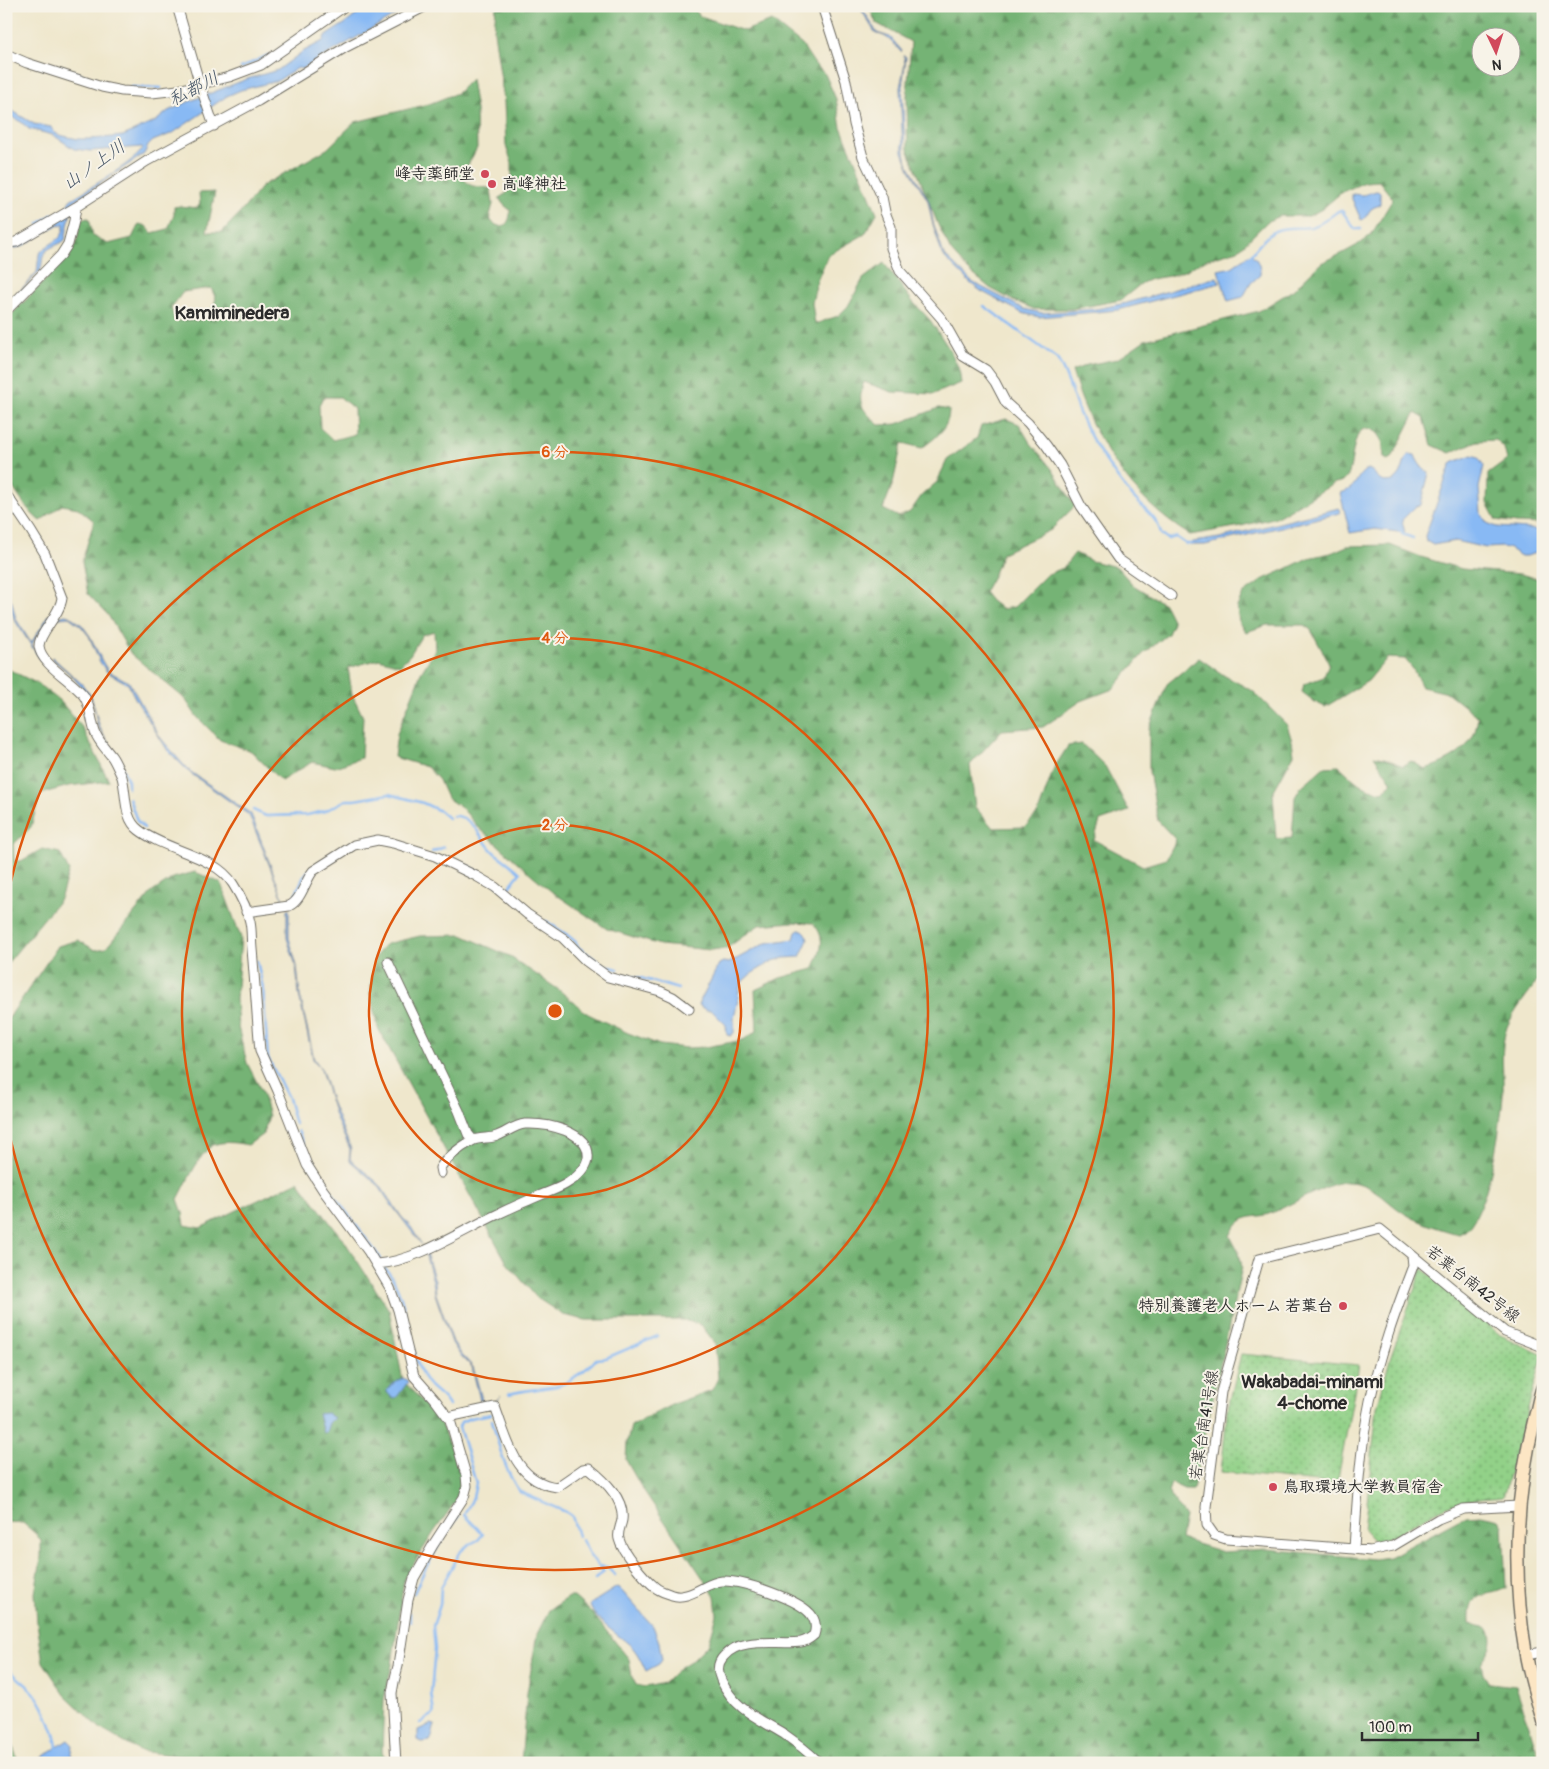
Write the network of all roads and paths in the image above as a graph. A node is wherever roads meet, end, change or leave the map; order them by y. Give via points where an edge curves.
1 (177, 6) edge
2 (345, 6) edge
3 (426, 6) edge
4 (822, 6) edge
5 (6, 54) edge
6 (200, 88) junction
7 (214, 126) junction
8 (76, 207) junction
9 (6, 243) edge
10 (6, 311) edge
11 (6, 494) edge
12 (1172, 596) dead end
13 (246, 912) junction
14 (388, 962) dead end
15 (689, 1009) dead end
16 (473, 1140) junction
17 (441, 1173) dead end
18 (1412, 1254) junction
19 (377, 1264) junction
20 (1543, 1347) edge
21 (1543, 1387) edge
22 (448, 1418) junction
23 (1519, 1506) junction
24 (1354, 1549) junction
25 (1543, 1652) edge
26 (1526, 1655) junction
27 (1543, 1721) edge
28 (819, 1762) edge
29 (396, 1763) edge

1 - 6 street
2 - 6 street via 261,64
3 - 7 street via 346,47
4 - 12 street via 846,81 863,157 892,227 891,248 900,271 942,319 963,356 986,370 1006,403 1046,445 1081,506 1118,559
5 - 6 street via 122,91 152,93
6 - 7 street
7 - 8 street via 147,160
8 - 9 street via 16,242
8 - 10 street via 68,244 61,255
11 - 13 street via 45,554 62,598 61,606 41,638 42,654 84,696 95,734 122,778 131,820 137,829 153,839 226,874
13 - 15 street via 294,903 313,871 354,845 378,840 393,843 435,856 476,876 563,938 608,977 660,991
13 - 19 street via 250,921 260,1051 307,1165
14 - 16 street
16 - 17 street via 444,1162
16 - 19 street via 497,1136 524,1124 556,1128 580,1137 588,1158 579,1174 568,1183 426,1249
18 - 20 street, 若葉台南42号線 via 1505,1332
18 - 24 street via 1413,1266 1387,1336 1370,1402 1357,1494
18 - 24 street, 若葉台南41号線 via 1380,1229 1259,1259 1221,1392 1206,1508 1207,1525 1214,1535 1226,1539
19 - 22 street via 395,1303 414,1376
21 - 23 street via 1530,1438
22 - 28 street via 495,1407 515,1459 523,1471 548,1486 557,1487 589,1468 612,1490 622,1509 619,1539 640,1572 656,1588 684,1596 720,1581 739,1582 804,1608 812,1616 816,1630 809,1639 741,1646 728,1651 720,1660 718,1670 727,1690 750,1715 783,1733
22 - 29 street via 467,1486 464,1497 414,1578 408,1600 392,1692
23 - 24 street, 若葉台南41号線 via 1463,1509 1438,1519 1393,1546 1370,1551
23 - 26 street via 1517,1554
25 - 26 street
26 - 27 street

